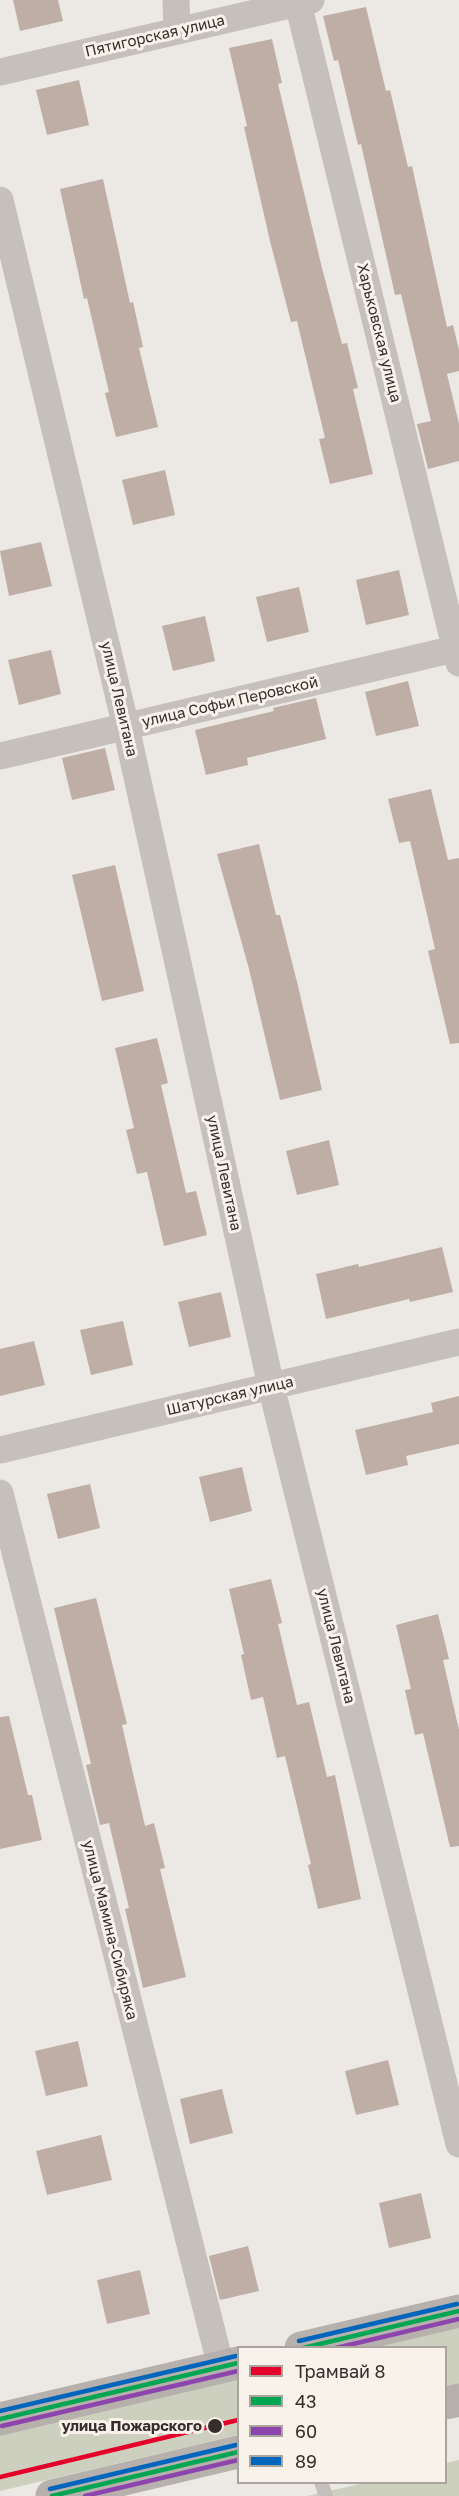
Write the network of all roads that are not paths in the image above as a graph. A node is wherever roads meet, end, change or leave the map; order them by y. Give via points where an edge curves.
1 (176, 0) edge
2 (305, 1) edge
3 (177, 31) junction
4 (0, 72) edge
5 (0, 200) edge
6 (458, 653) edge
7 (126, 727) junction
8 (0, 756) edge
9 (459, 1342) edge
10 (271, 1386) junction
11 (0, 1450) edge
12 (0, 1493) edge
13 (459, 2144) edge
14 (459, 2310) edge
15 (309, 2346) edge
16 (230, 2365) edge
17 (0, 2419) edge
18 (237, 2452) edge
19 (52, 2496) edge

1 - 3 street
2 - 3 street, Пятигорская улица
2 - 6 street, Харьковская улица
3 - 4 street, Пятигорская улица
5 - 7 street, улица Левитана
6 - 7 street, улица Софьи Перовской
7 - 8 street, улица Софьи Перовской
7 - 10 street, улица Левитана
9 - 10 street, Шатурская улица
10 - 11 street, Шатурская улица
10 - 13 street, улица Левитана
12 - 16 street, улица Мамина-Сибиряка
14 - 15 main road
16 - 17 main road
18 - 19 main road

